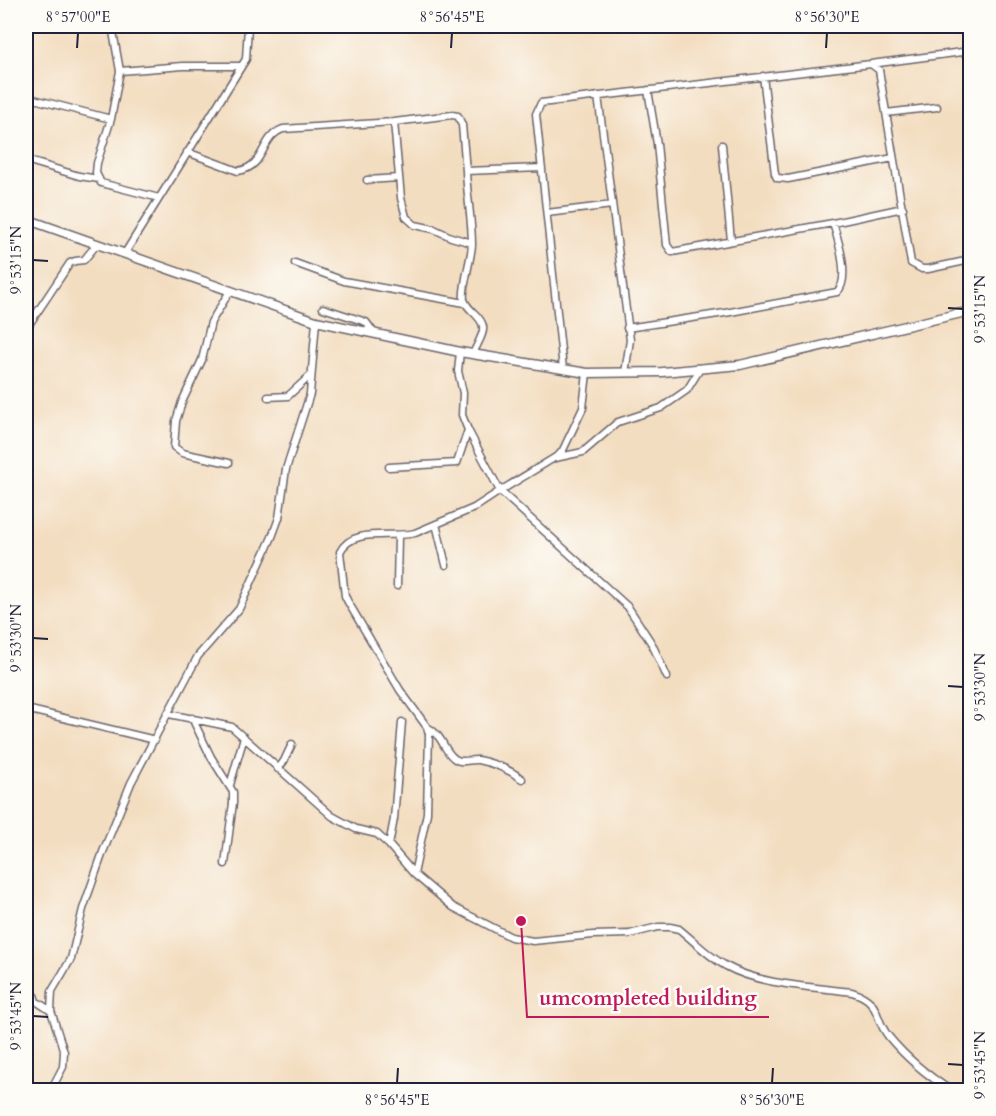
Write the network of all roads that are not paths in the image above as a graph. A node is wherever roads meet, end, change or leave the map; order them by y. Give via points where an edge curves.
1 (112, 26) edge
2 (248, 26) edge
3 (970, 51) edge
4 (872, 64) junction
5 (240, 66) junction
6 (120, 71) junction
7 (763, 76) junction
8 (648, 90) junction
9 (598, 96) junction
10 (26, 97) edge
11 (938, 107) dead end
12 (886, 113) junction
13 (111, 119) junction
14 (394, 122) junction
15 (722, 145) dead end
16 (187, 152) junction
17 (893, 158) junction
18 (26, 159) edge
19 (542, 168) junction
20 (466, 171) junction
21 (399, 178) junction
22 (99, 179) junction
23 (367, 180) dead end
24 (159, 198) junction
25 (612, 206) junction
26 (903, 208) junction
27 (547, 213) junction
28 (26, 219) edge
29 (833, 223) junction
30 (731, 241) junction
31 (97, 243) junction
32 (472, 243) junction
33 (125, 253) junction
34 (970, 260) edge
35 (295, 263) dead end
36 (230, 291) junction
37 (465, 303) junction
38 (323, 308) dead end
39 (970, 311) edge
40 (316, 321) junction
41 (30, 323) dead end
42 (627, 327) junction
43 (376, 334) junction
44 (460, 352) junction
45 (473, 354) junction
46 (563, 369) junction
47 (700, 369) junction
48 (587, 373) junction
49 (625, 373) junction
50 (312, 374) junction
51 (268, 397) dead end
52 (468, 430) junction
53 (554, 458) junction
54 (229, 462) dead end
55 (388, 467) dead end
56 (500, 491) junction
57 (436, 524) junction
58 (398, 536) junction
59 (446, 565) dead end
60 (397, 586) dead end
61 (667, 677) dead end
62 (26, 709) edge
63 (169, 714) junction
64 (192, 718) junction
65 (402, 722) dead end
66 (427, 727) junction
67 (244, 737) junction
68 (155, 740) junction
69 (292, 744) dead end
70 (278, 769) junction
71 (522, 779) dead end
72 (230, 785) junction
73 (389, 845) junction
74 (225, 864) dead end
75 (414, 874) junction
76 (26, 978) edge
77 (51, 1011) junction
78 (51, 1090) edge
79 (950, 1090) edge

1 - 6 street
2 - 5 street via 246,58
3 - 4 street
4 - 7 street
4 - 12 street via 879,70
5 - 6 street
5 - 16 street
6 - 13 street
7 - 8 street
7 - 17 street via 777,178
8 - 9 street
8 - 30 street via 669,250 677,252
9 - 19 street via 541,103 537,107
9 - 25 street
10 - 13 street
11 - 12 street
12 - 17 street
13 - 22 street via 97,163
14 - 16 street via 284,129 276,132 255,164 238,171
14 - 20 street via 458,116
14 - 21 street
15 - 30 street
16 - 24 street
17 - 26 street
18 - 22 street
19 - 20 street
19 - 27 street
20 - 32 street
21 - 23 street
21 - 32 street via 406,217 415,225
22 - 24 street via 101,183
24 - 33 street
25 - 27 street
25 - 42 street
26 - 29 street
26 - 34 street via 911,263 928,269
27 - 46 street
28 - 31 main road
29 - 30 street
29 - 42 street via 843,279 837,292
31 - 33 main road
31 - 41 street via 84,260 70,263
32 - 37 street
33 - 36 main road
35 - 37 street via 344,281
36 - 40 main road
36 - 54 street via 211,322 201,360 182,402 174,447 182,453
37 - 45 street via 484,324
38 - 43 street via 366,322
39 - 47 main road via 740,365
40 - 43 main road
40 - 50 street
42 - 49 street via 630,348
43 - 44 main road
44 - 45 main road
44 - 52 street via 458,371
45 - 46 main road
46 - 48 main road
47 - 49 main road
47 - 53 street via 687,390 661,408 618,422 582,452
48 - 49 main road
48 - 53 street via 580,415 563,450
50 - 51 street via 288,396
50 - 63 street via 272,537 239,609 198,656
52 - 55 street via 458,463
52 - 56 street
53 - 56 street
56 - 57 street via 474,508
56 - 61 street via 628,607
57 - 58 street
57 - 59 street
58 - 60 street
58 - 66 street via 361,537 343,546 340,560 345,596 400,690
62 - 68 street
63 - 64 street
63 - 68 street
64 - 67 street via 232,727
64 - 72 street
65 - 73 street
66 - 71 street via 438,734 457,760 478,760 512,771
66 - 75 street via 427,813
67 - 70 street
67 - 72 street
68 - 77 street via 131,783 103,852 83,909 72,959 52,991
69 - 70 street
70 - 73 street via 332,816 377,834
72 - 74 street via 233,803
73 - 75 street
75 - 79 street via 453,907 511,937 533,941 670,927 679,929 741,974 862,995 875,1006 894,1043 922,1072
76 - 77 street via 36,1001
77 - 78 street via 64,1052 63,1068

